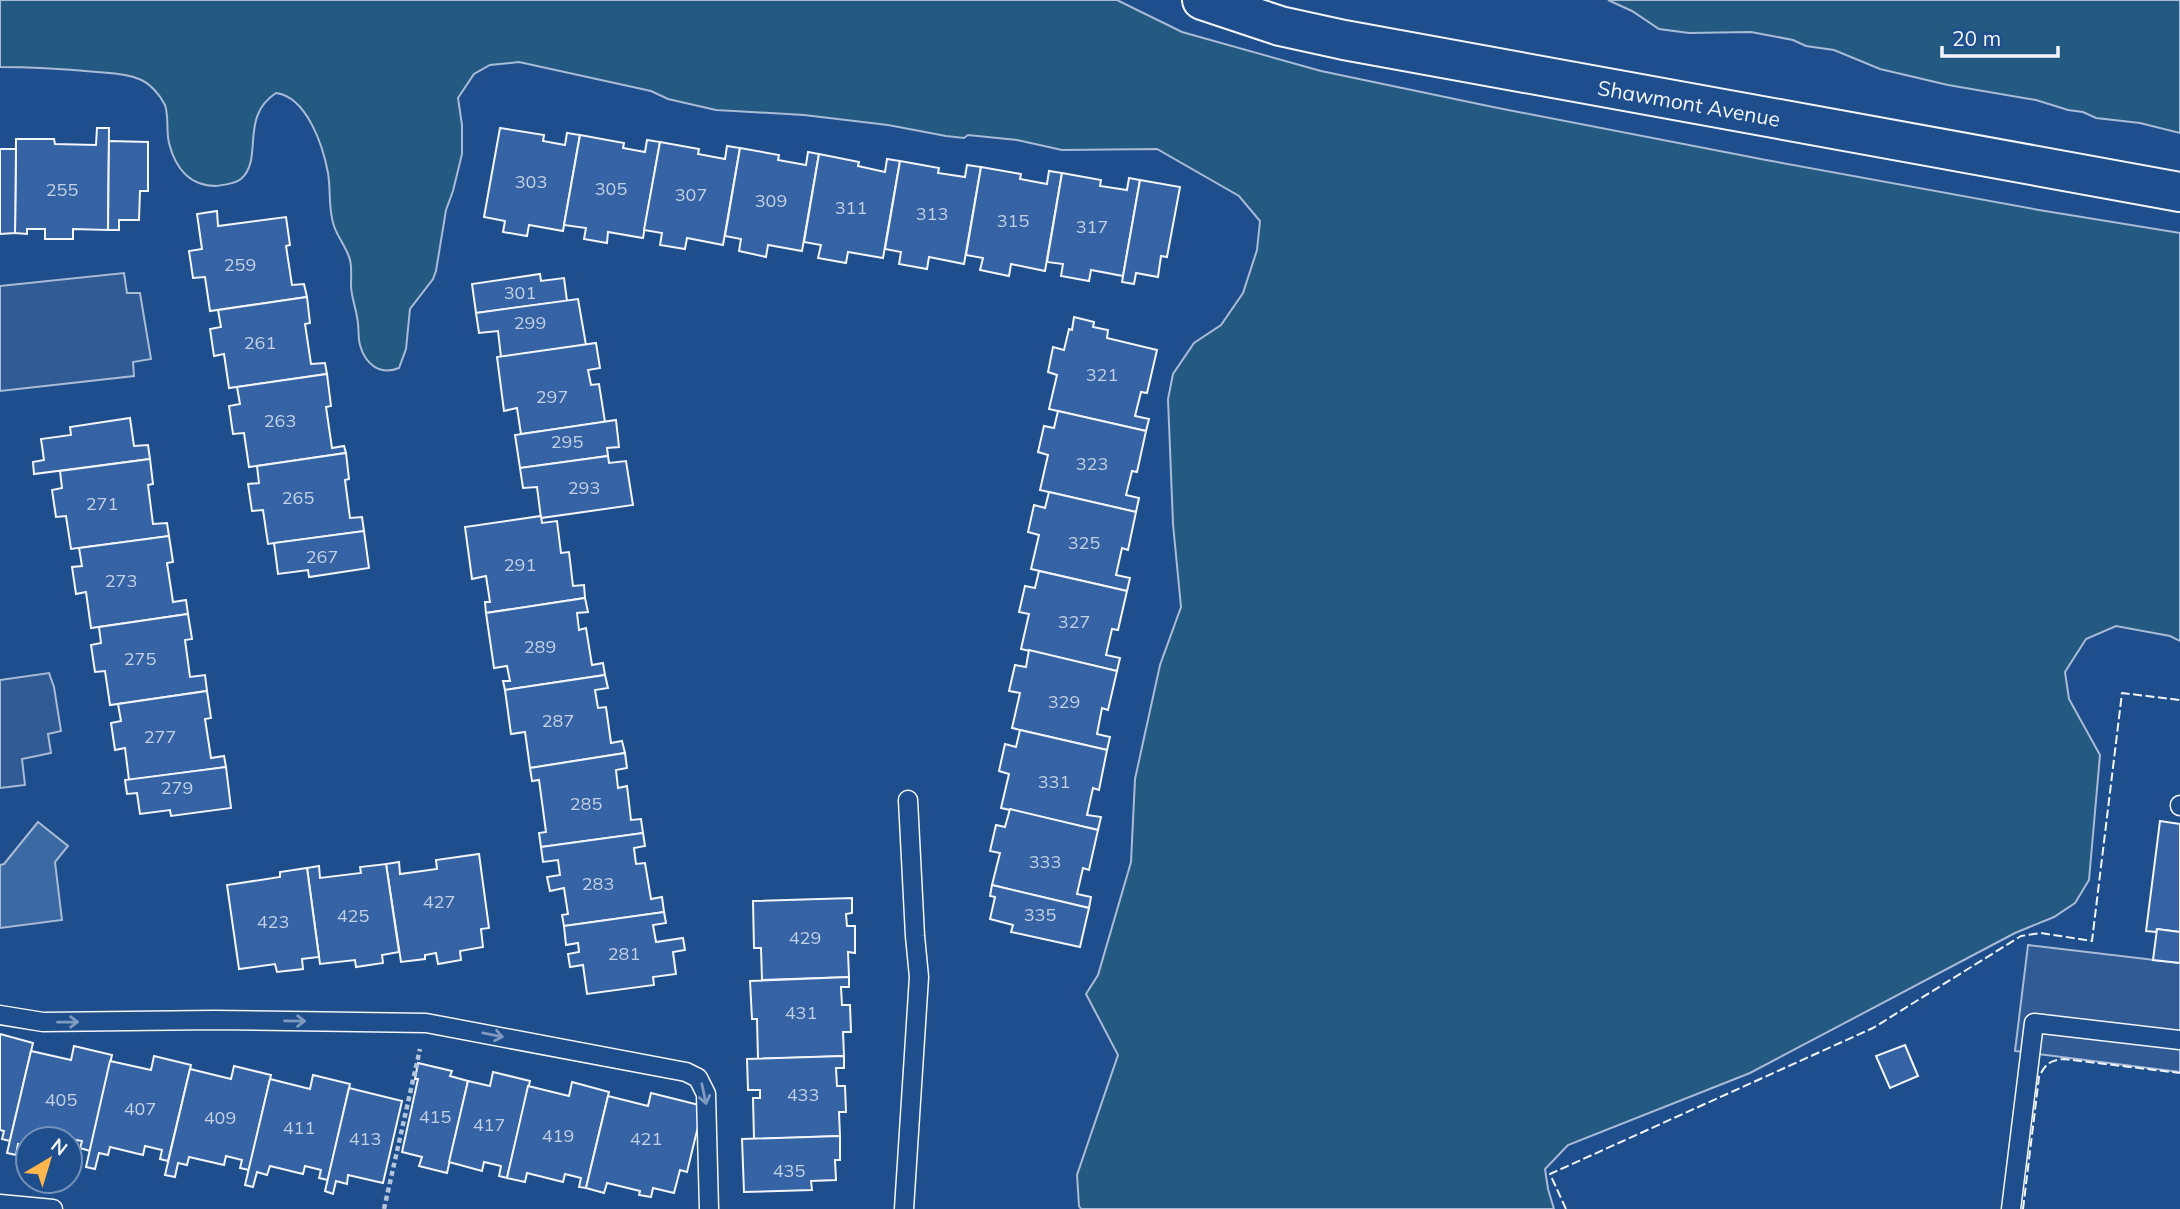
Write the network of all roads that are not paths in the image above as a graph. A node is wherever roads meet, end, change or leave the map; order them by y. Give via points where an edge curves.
1 (1202, 0) edge
2 (2180, 192) edge
3 (908, 800) dead end
4 (0, 1015) edge
5 (2180, 1040) edge
6 (0, 1204) edge
7 (53, 1209) edge
8 (709, 1209) edge
9 (904, 1209) edge
10 (2011, 1209) edge

1 - 2 main road, Shawmont Avenue via 1280,26 1344,40
3 - 9 lane via 919,977
4 -> 8 lane via 43,1022 426,1023 686,1072 698,1078 706,1094
5 - 10 lane via 2034,1023
6 - 7 lane

